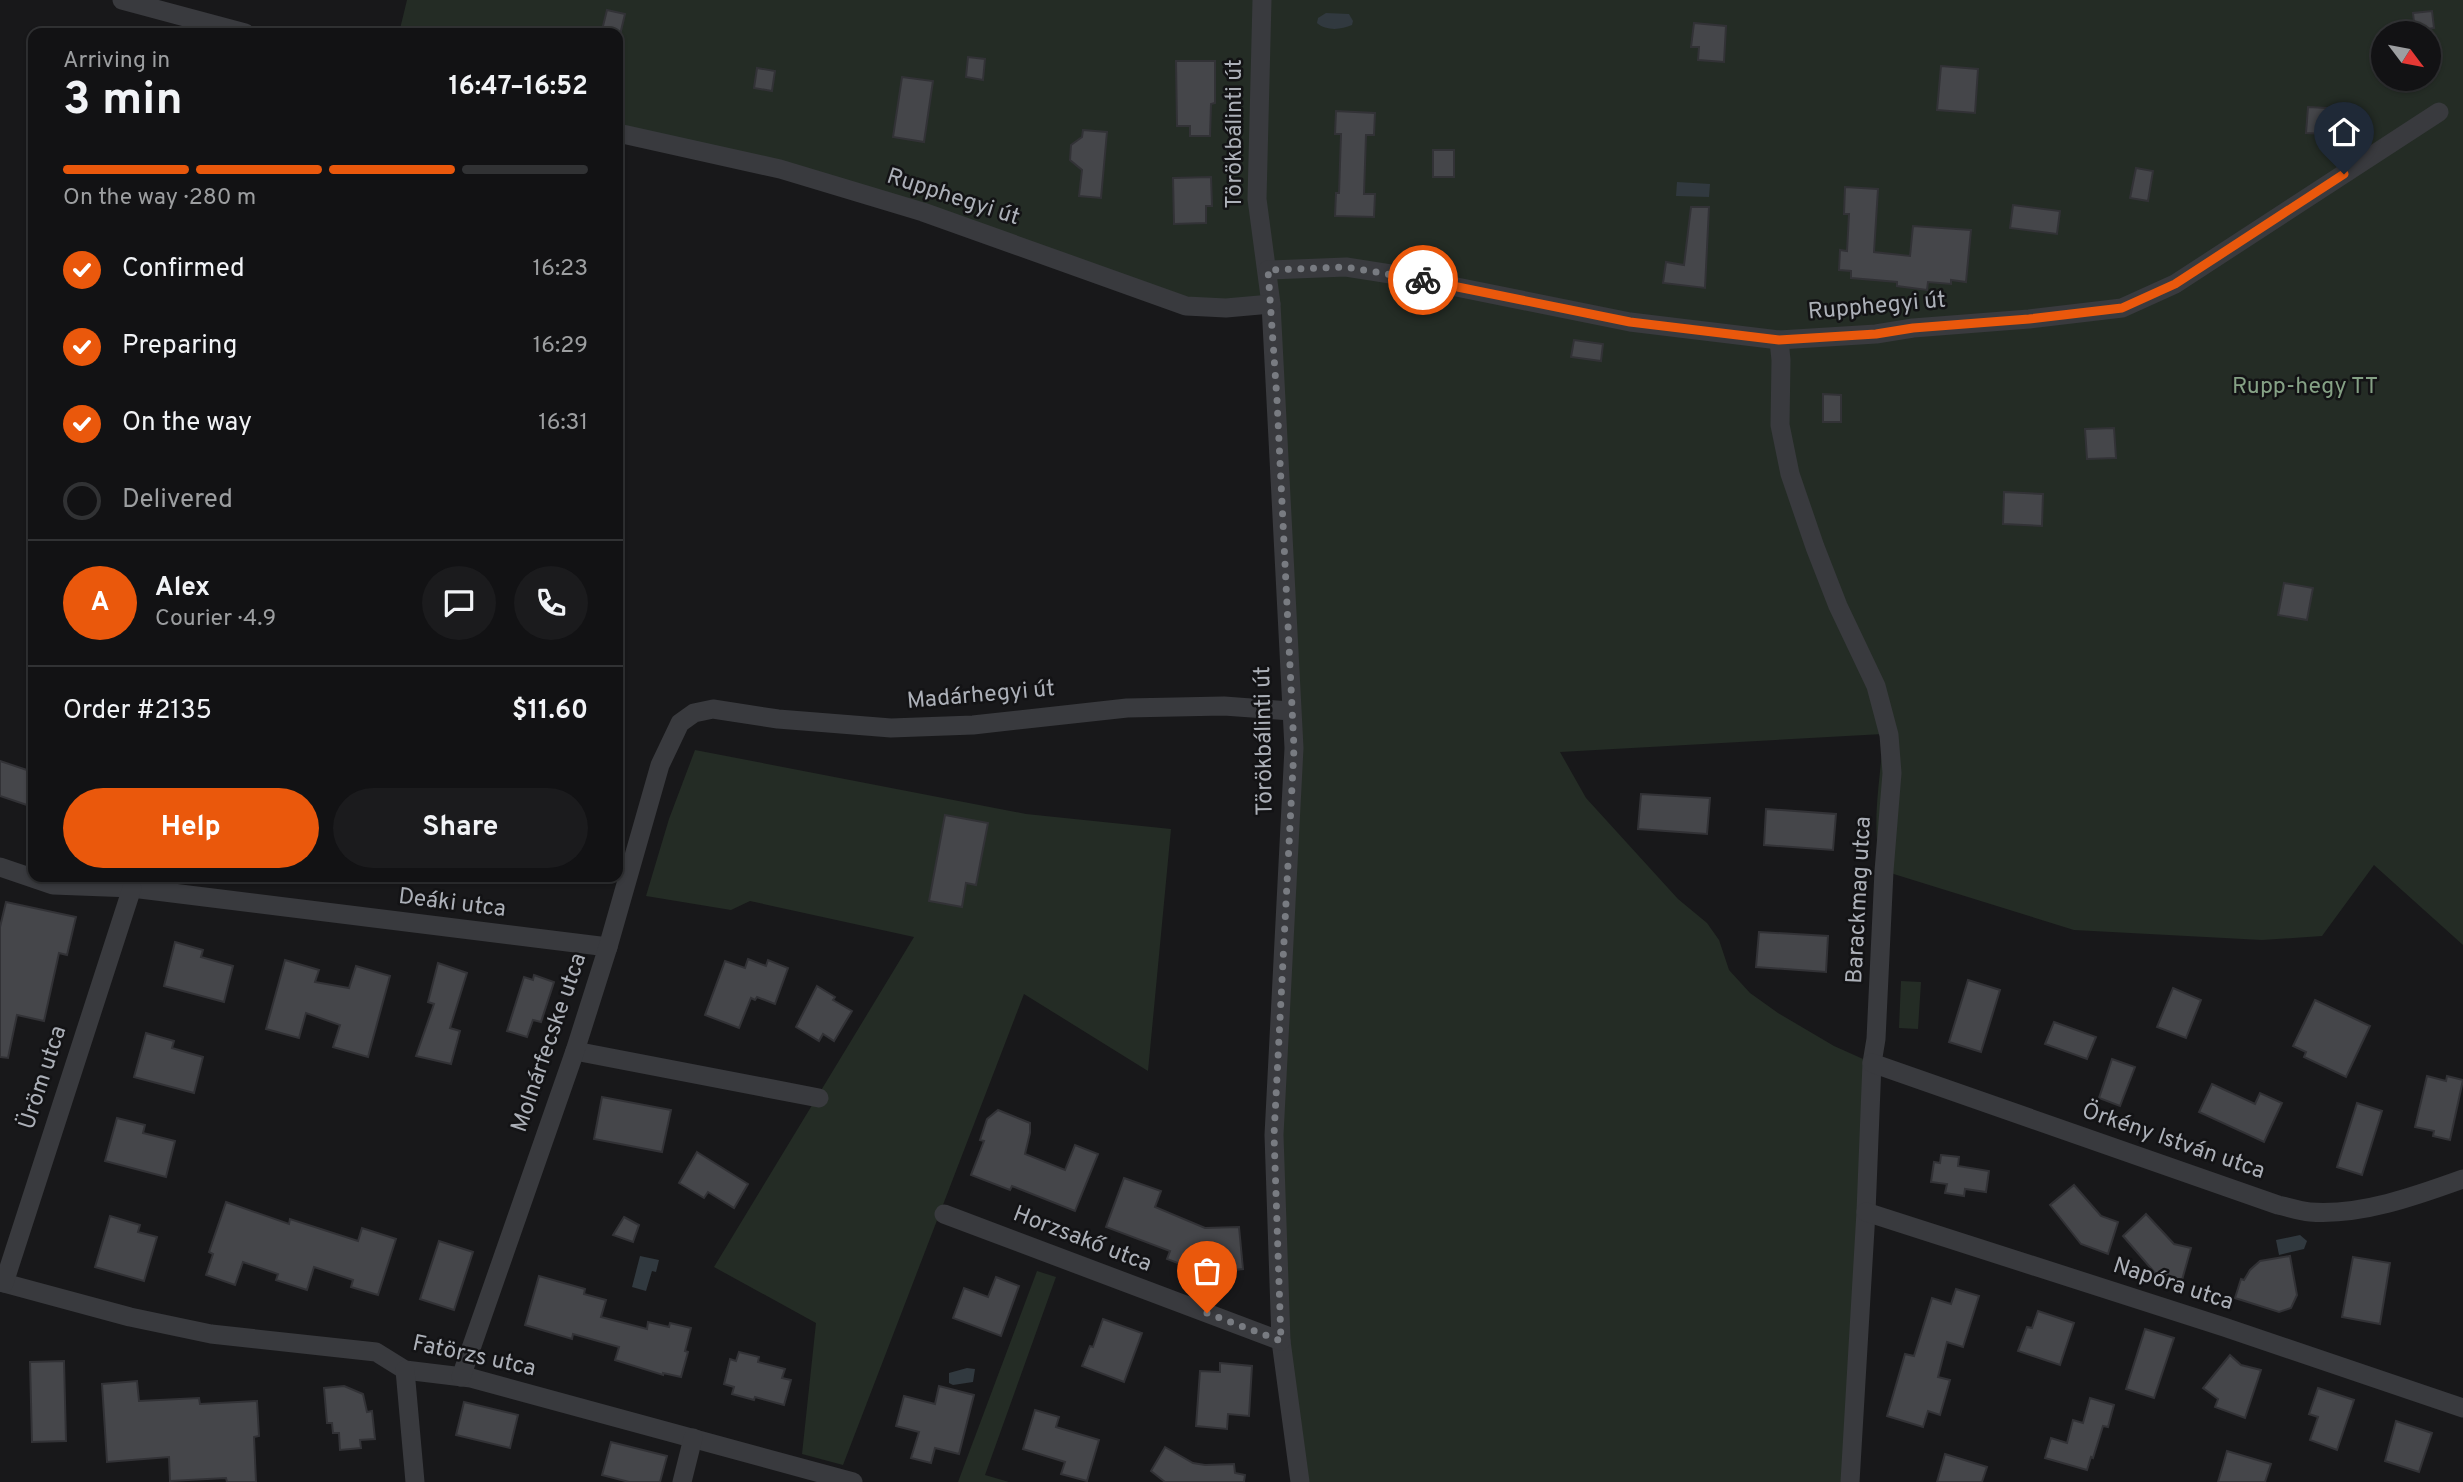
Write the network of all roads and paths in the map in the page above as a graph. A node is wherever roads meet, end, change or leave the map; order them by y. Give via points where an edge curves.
1 (122, 0) edge
2 (1262, 0) edge
3 (227, 28) edge
4 (2440, 112) dead end
5 (623, 134) edge
6 (1268, 270) junction
7 (1271, 304) junction
8 (1779, 340) junction
9 (1291, 711) junction
10 (680, 723) joint
11 (0, 867) edge
12 (28, 876) edge
13 (47, 882) edge
14 (132, 888) junction
15 (608, 947) junction
16 (575, 1051) junction
17 (1872, 1063) junction
18 (819, 1098) dead end
19 (2463, 1180) edge
20 (1866, 1212) junction
21 (944, 1214) dead end
22 (2, 1282) edge
23 (1281, 1341) junction
24 (405, 1370) junction
25 (461, 1377) junction
26 (2463, 1408) edge
27 (693, 1438) junction
28 (415, 1482) edge
29 (682, 1482) edge
30 (853, 1482) edge
31 (1300, 1482) edge
32 (1850, 1482) edge

1 - 3 street
2 - 6 street, Törökbálinti út via 1257,199
4 - 8 street, Rupphegyi út via 2175,284 2122,308
5 - 7 street, Rupphegyi út via 780,169 897,204 1186,306
6 - 7 street, Törökbálinti út
6 - 8 street, Rupphegyi út via 1346,267 1630,322
7 - 9 street, Törökbálinti út
8 - 17 street, Barackmag utca via 1780,425 1790,474 1838,606 1876,686 1889,735 1891,782
9 - 10 street, Madárhegyi út via 1224,706 1127,708 973,725 891,727 713,709 694,713
9 - 23 street, Törökbálinti út via 1294,754 1274,1135
10 - 15 street, Molnárfecske utca via 660,765
11 - 12 street, Deáki utca
13 - 14 street, Deáki utca
14 - 15 street, Deáki utca
14 - 22 street, Üröm utca
15 - 16 street, Molnárfecske utca
16 - 18 street
16 - 25 street, Molnárfecske utca
17 - 19 street, Örkény István utca via 2309,1212 2361,1209
17 - 20 street, Barackmag utca
20 - 26 street, Napóra utca
20 - 32 street, Barackmag utca
21 - 23 street, Horzsakő utca
22 - 24 street, Fatörzs utca via 211,1335 376,1352
23 - 31 street, Törökbálinti út
24 - 25 street, Fatörzs utca
24 - 28 street
25 - 27 street, Fatörzs utca
27 - 29 street
27 - 30 street, Fatörzs utca

